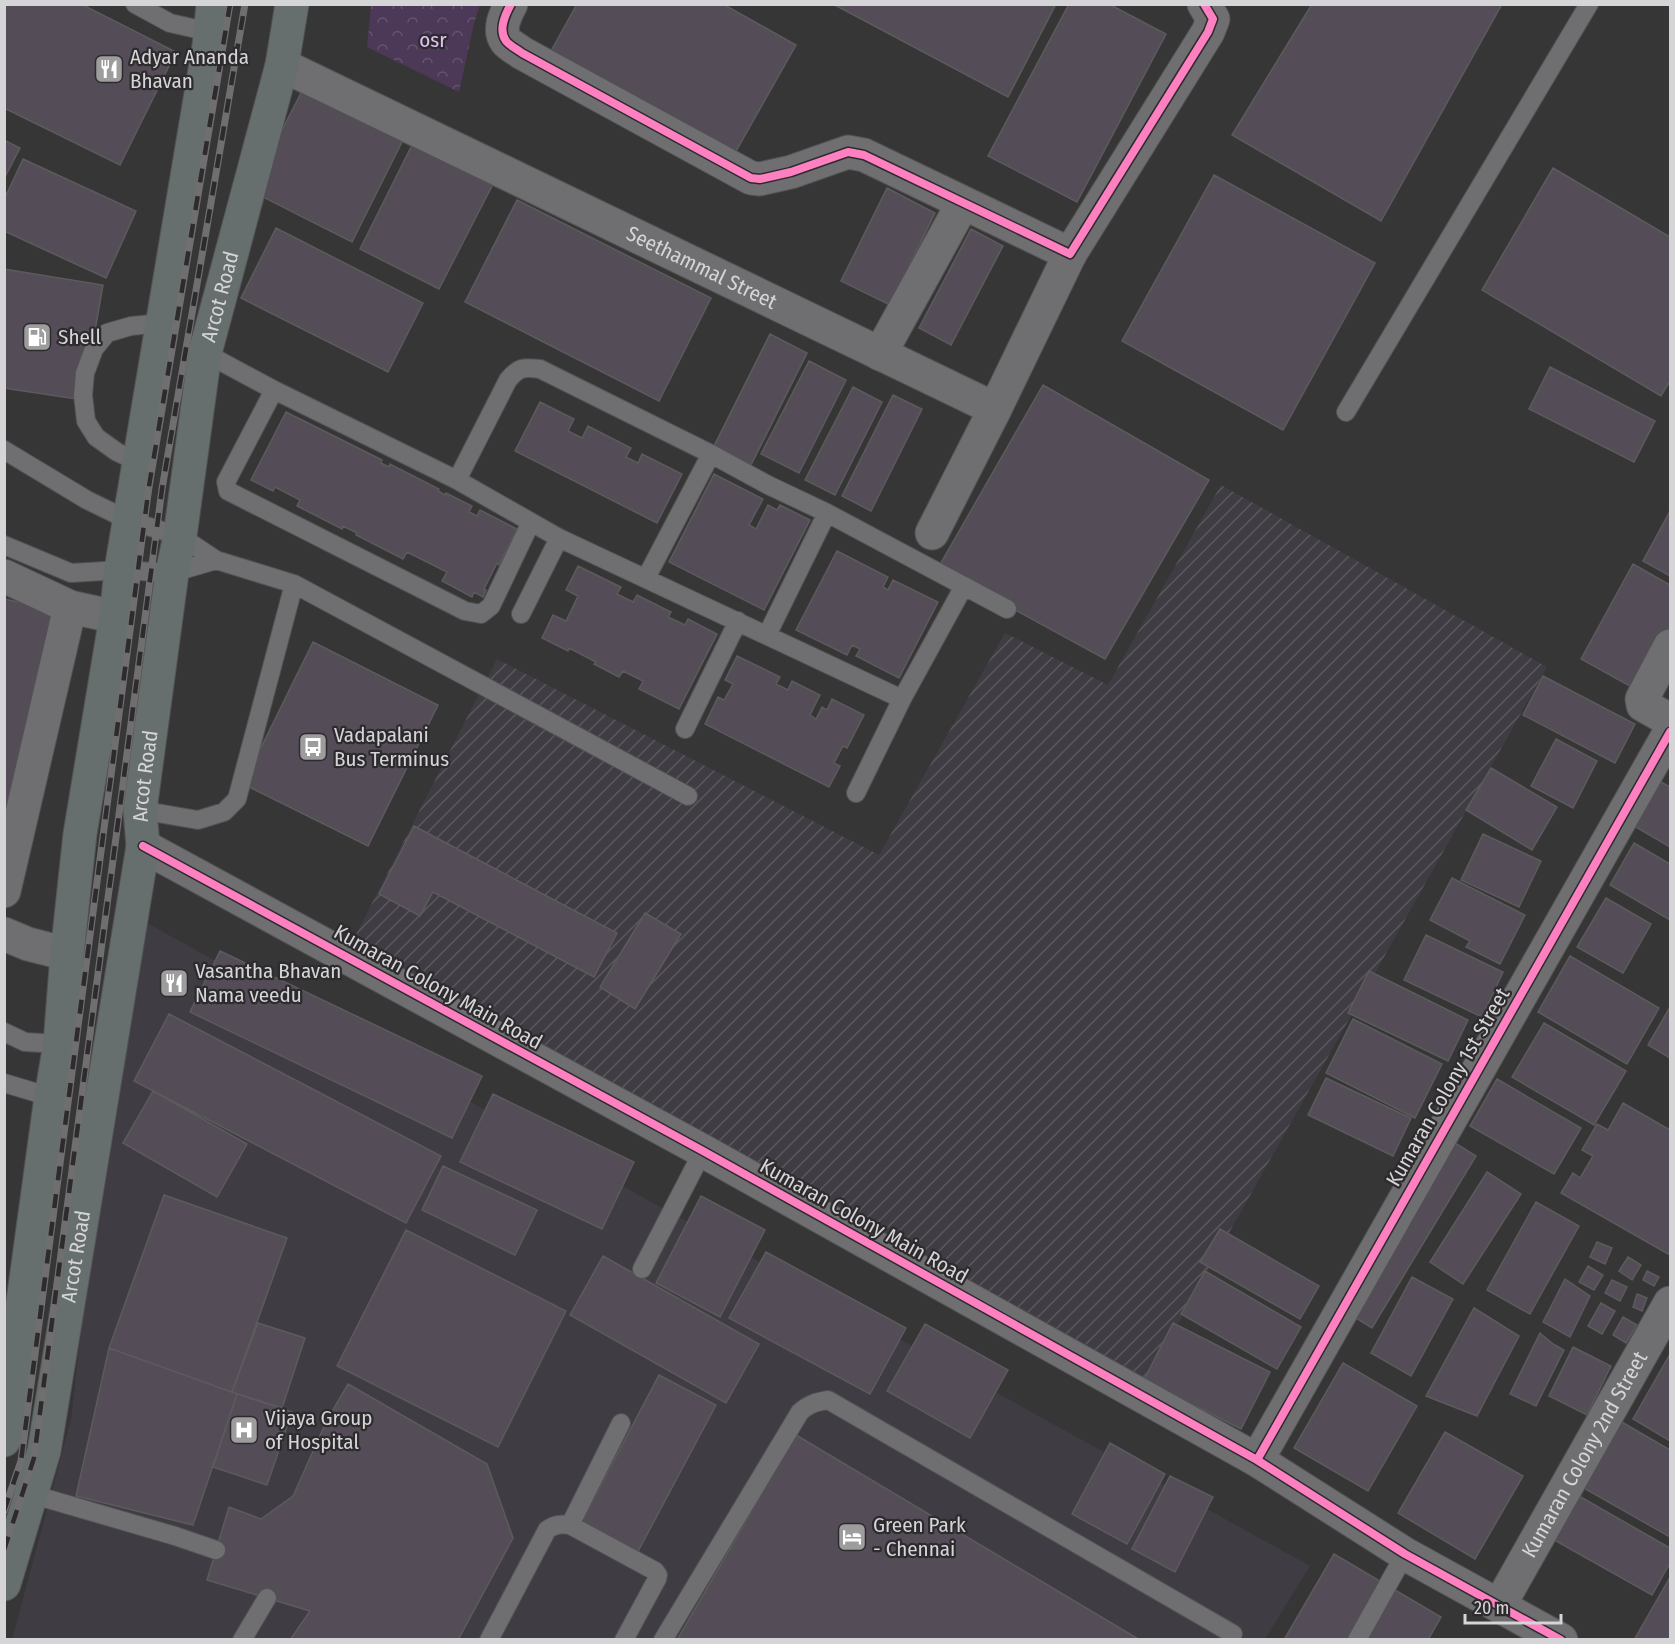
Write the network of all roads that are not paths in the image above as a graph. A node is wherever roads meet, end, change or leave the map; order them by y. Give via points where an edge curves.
1 (135, 4) edge
2 (292, 4) edge
3 (511, 4) edge
4 (1204, 4) edge
5 (1589, 4) edge
6 (212, 18) edge
7 (282, 65) junction
8 (963, 203) junction
9 (1070, 254) junction
10 (163, 323) junction
11 (205, 353) junction
12 (880, 354) junction
13 (274, 390) junction
14 (995, 409) junction
15 (1346, 412) dead end
16 (4, 450) edge
17 (711, 454) junction
18 (140, 463) junction
19 (457, 480) junction
20 (827, 513) junction
21 (130, 521) junction
22 (531, 522) junction
23 (932, 533) dead end
24 (180, 536) junction
25 (559, 537) junction
26 (4, 545) edge
27 (216, 560) junction
28 (122, 570) junction
29 (172, 573) junction
30 (4, 576) edge
31 (646, 578) junction
32 (294, 584) junction
33 (964, 586) junction
34 (69, 607) junction
35 (1007, 609) dead end
36 (521, 614) dead end
37 (116, 617) junction
38 (738, 621) junction
39 (766, 635) junction
40 (1671, 646) edge
41 (902, 699) junction
42 (1671, 724) edge
43 (685, 729) dead end
44 (1671, 732) edge
45 (856, 793) dead end
46 (688, 796) dead end
47 (140, 810) junction
48 (142, 846) junction
49 (4, 891) edge
50 (4, 934) edge
51 (67, 954) junction
52 (4, 1032) edge
53 (60, 1044) junction
54 (4, 1083) edge
55 (51, 1097) junction
56 (703, 1151) junction
57 (642, 1269) dead end
58 (1671, 1304) edge
59 (10, 1353) edge
60 (621, 1423) dead end
61 (5, 1435) edge
62 (4, 1440) edge
63 (1257, 1460) junction
64 (31, 1494) junction
65 (570, 1525) junction
66 (216, 1550) dead end
67 (1405, 1554) junction
68 (4, 1584) edge
69 (267, 1598) dead end
70 (1498, 1606) junction
71 (1235, 1638) edge
72 (242, 1640) edge
73 (489, 1640) edge
74 (624, 1640) edge
75 (663, 1640) edge
76 (1357, 1640) edge
77 (1561, 1640) edge

1 - 6 lane via 170,22
2 - 7 main road, Arcot Road
3 - 8 street via 502,27 505,40 522,53 751,178 791,172 849,152 864,154
4 - 9 street via 1213,19 1208,32
5 - 15 lane
6 - 10 main road
7 - 11 main road, Arcot Road
7 - 12 street, Seethammal Street
8 - 9 street
8 - 12 street
9 - 14 street
10 - 18 main road
10 - 18 lane via 107,333 94,349 85,374 86,422 96,437
11 - 13 lane
11 - 24 main road, Arcot Road
12 - 14 street, Seethammal Street
13 - 19 lane
13 - 22 lane via 226,482 228,491 465,611 481,614 491,606
14 - 23 street
16 - 21 lane
17 - 19 lane via 540,369 516,369
17 - 20 lane
17 - 31 lane
18 - 21 main road
19 - 22 lane
20 - 33 lane
20 - 39 lane
21 - 24 lane
21 - 28 main road
22 - 25 lane
24 - 27 lane
24 - 29 main road, Arcot Road
25 - 31 lane
25 - 36 lane
26 - 28 lane via 71,573
27 - 29 lane
27 - 32 lane
28 - 29 lane
28 - 37 main road
29 - 47 main road, Arcot Road
30 - 34 street
31 - 38 lane
32 - 46 lane
32 - 47 lane via 237,799 224,812 198,820
33 - 35 lane
33 - 41 lane
34 - 37 street
34 - 49 street
37 - 51 main road via 80,834
38 - 39 lane
38 - 43 lane
39 - 41 lane
40 - 42 street via 1642,702
41 - 45 lane
44 - 63 street, Kumaran Colony 1st Street
47 - 48 main road, Arcot Road
48 - 56 street, Kumaran Colony Main Road
48 - 64 main road, Arcot Road via 44,1451
50 - 51 street
51 - 53 main road
52 - 53 lane via 25,1042
53 - 55 main road
54 - 55 lane
55 - 59 main road
56 - 57 lane
56 - 63 street, Kumaran Colony Main Road
58 - 70 street, Kumaran Colony 2nd Street
59 - 61 main road
60 - 65 lane
61 - 62 main road
63 - 67 street, Kumaran Colony Main Road
64 - 66 lane
64 - 68 main road, Arcot Road
65 - 73 lane via 547,1530
65 - 74 lane via 658,1575
67 - 70 street, Kumaran Colony Main Road
67 - 76 lane
69 - 72 lane
70 - 77 street, Kumaran Colony Main Road
71 - 75 lane via 828,1400 808,1405 800,1412

